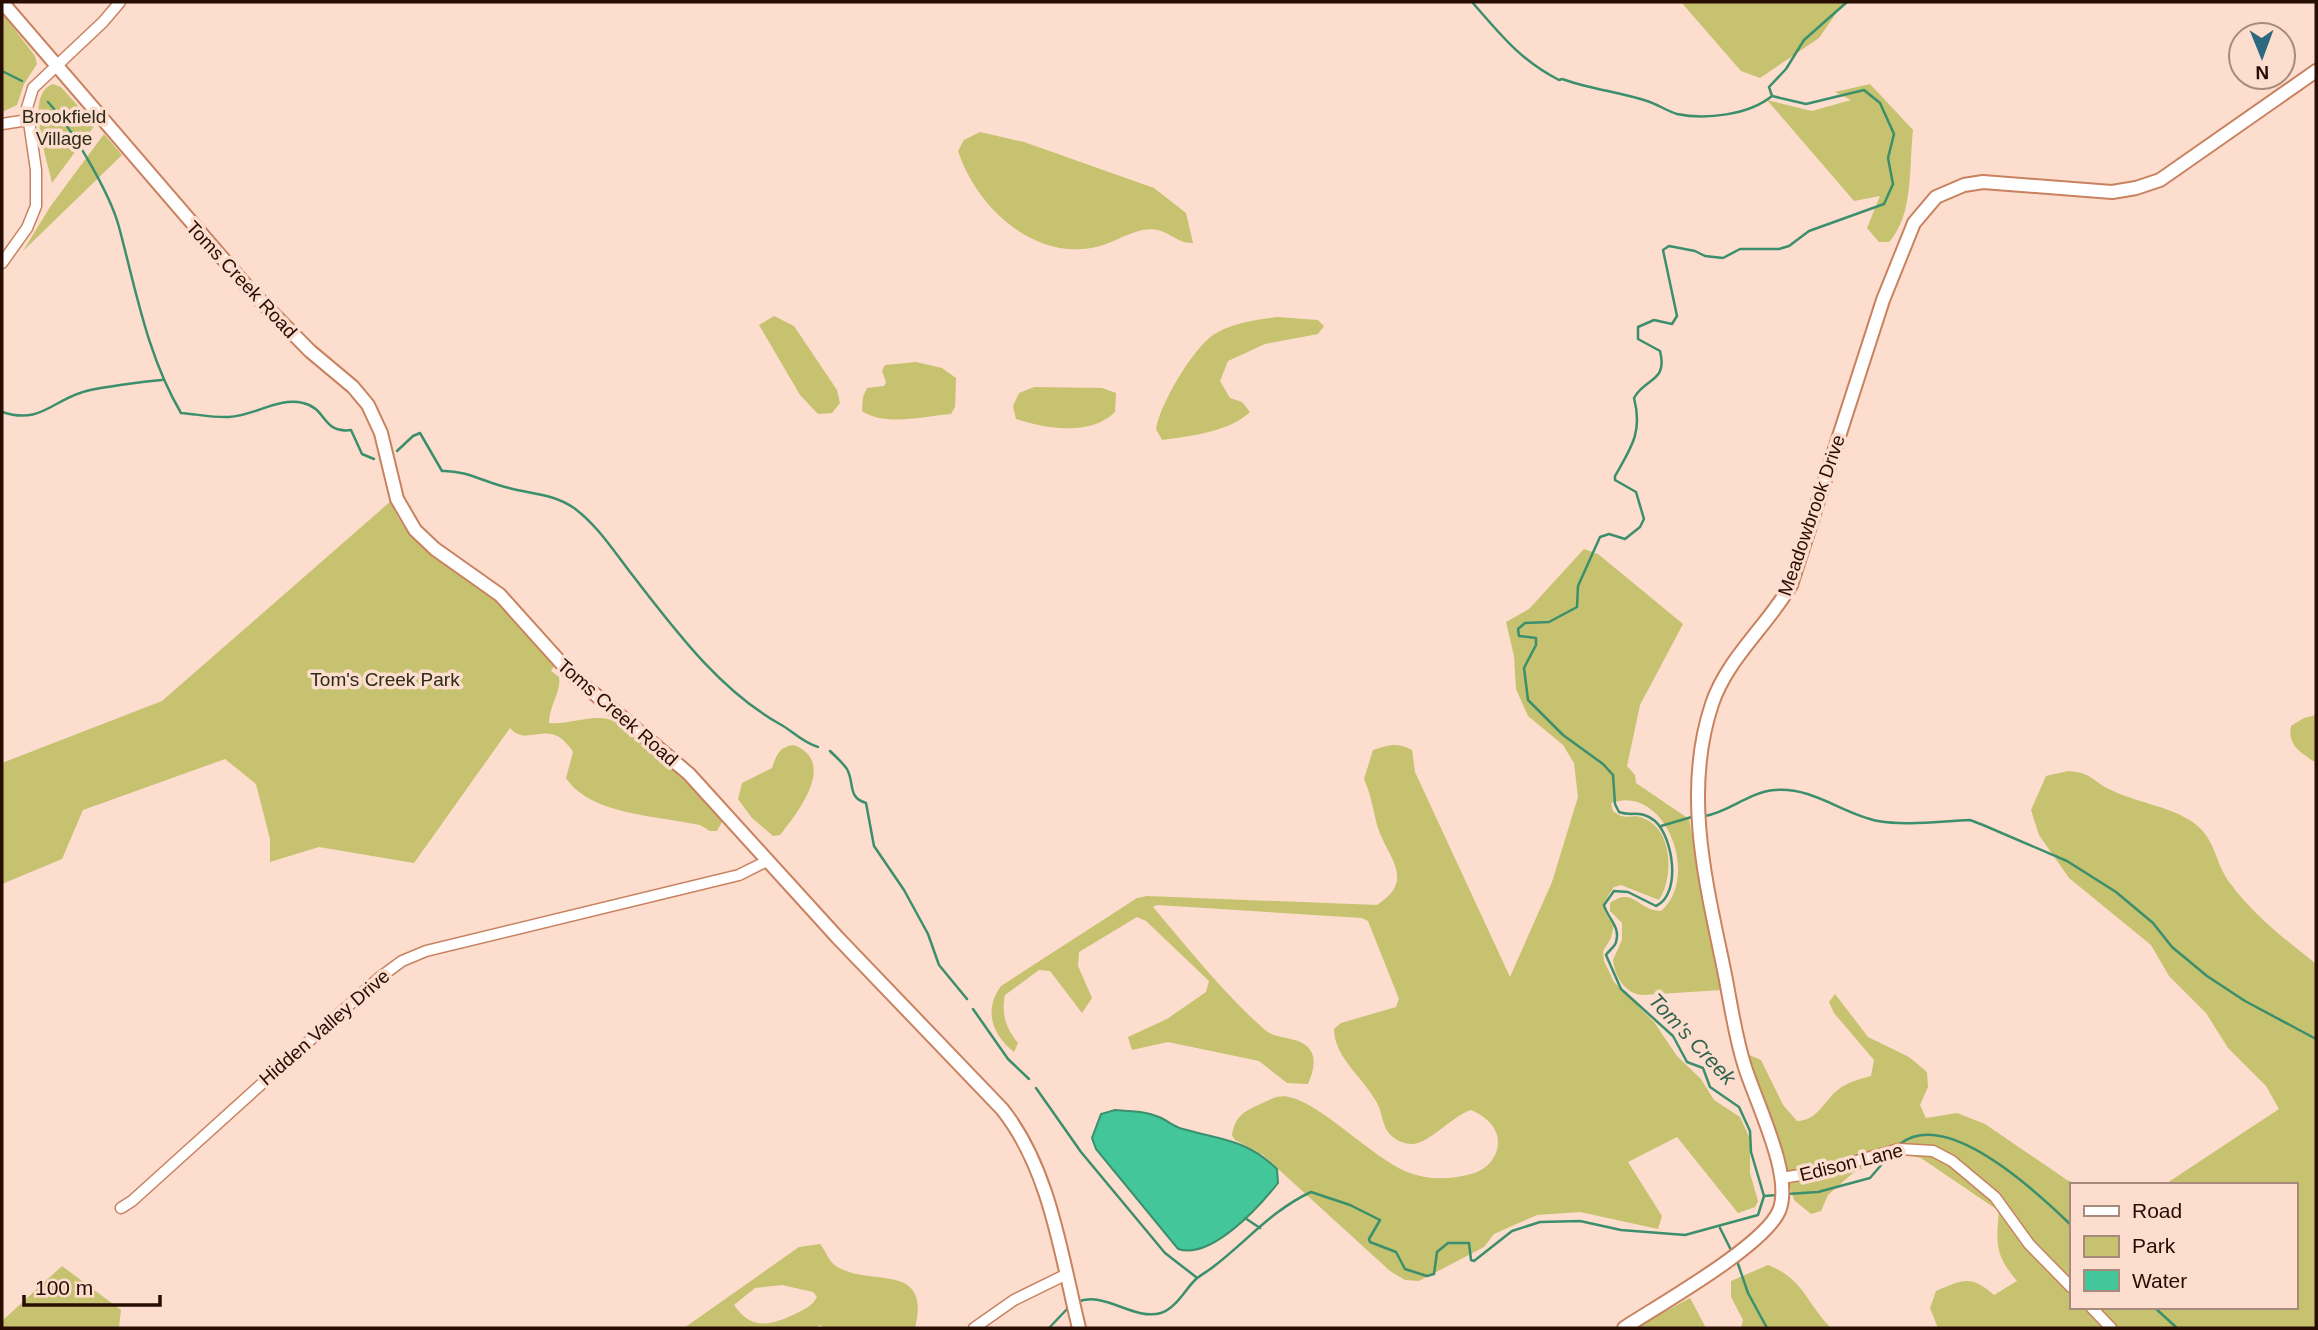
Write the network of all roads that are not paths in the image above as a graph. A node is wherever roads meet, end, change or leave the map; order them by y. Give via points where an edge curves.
1 (2, 2) edge
2 (120, 2) edge
3 (56, 67) junction
4 (2316, 71) edge
5 (28, 120) junction
6 (2, 124) edge
7 (2, 263) edge
8 (767, 861) junction
9 (1782, 1178) junction
10 (121, 1208) dead end
11 (1065, 1275) junction
12 (2070, 1286) edge
13 (2093, 1309) edge
14 (974, 1328) edge
15 (1079, 1328) edge
16 (1624, 1328) edge
17 (2111, 1328) edge

1 - 3 street, Toms Creek Road
2 - 3 street
3 - 5 street via 33,88
3 - 8 street, Toms Creek Road via 249,289 310,351 358,391 385,446 397,499 415,530 510,603 571,674 678,763
4 - 9 street, Meadowbrook Drive via 2160,180 2112,192 1983,182 1964,185 1936,197 1914,223 1883,300 1791,585 1722,681 1712,704 1700,763 1698,826 1705,879 1743,1062
5 - 6 street
5 - 7 street via 37,170 36,206 27,228
8 - 10 street, Hidden Valley Drive via 739,875 402,961
8 - 11 street, Toms Creek Road via 1012,1122 1037,1171
9 - 12 street, Edison Lane via 1899,1149 1933,1150 1995,1197 2029,1244
9 - 16 street, Meadowbrook Drive via 1782,1202 1771,1225 1723,1263
11 - 14 street via 1014,1300
11 - 15 street, Toms Creek Road
13 - 17 street

